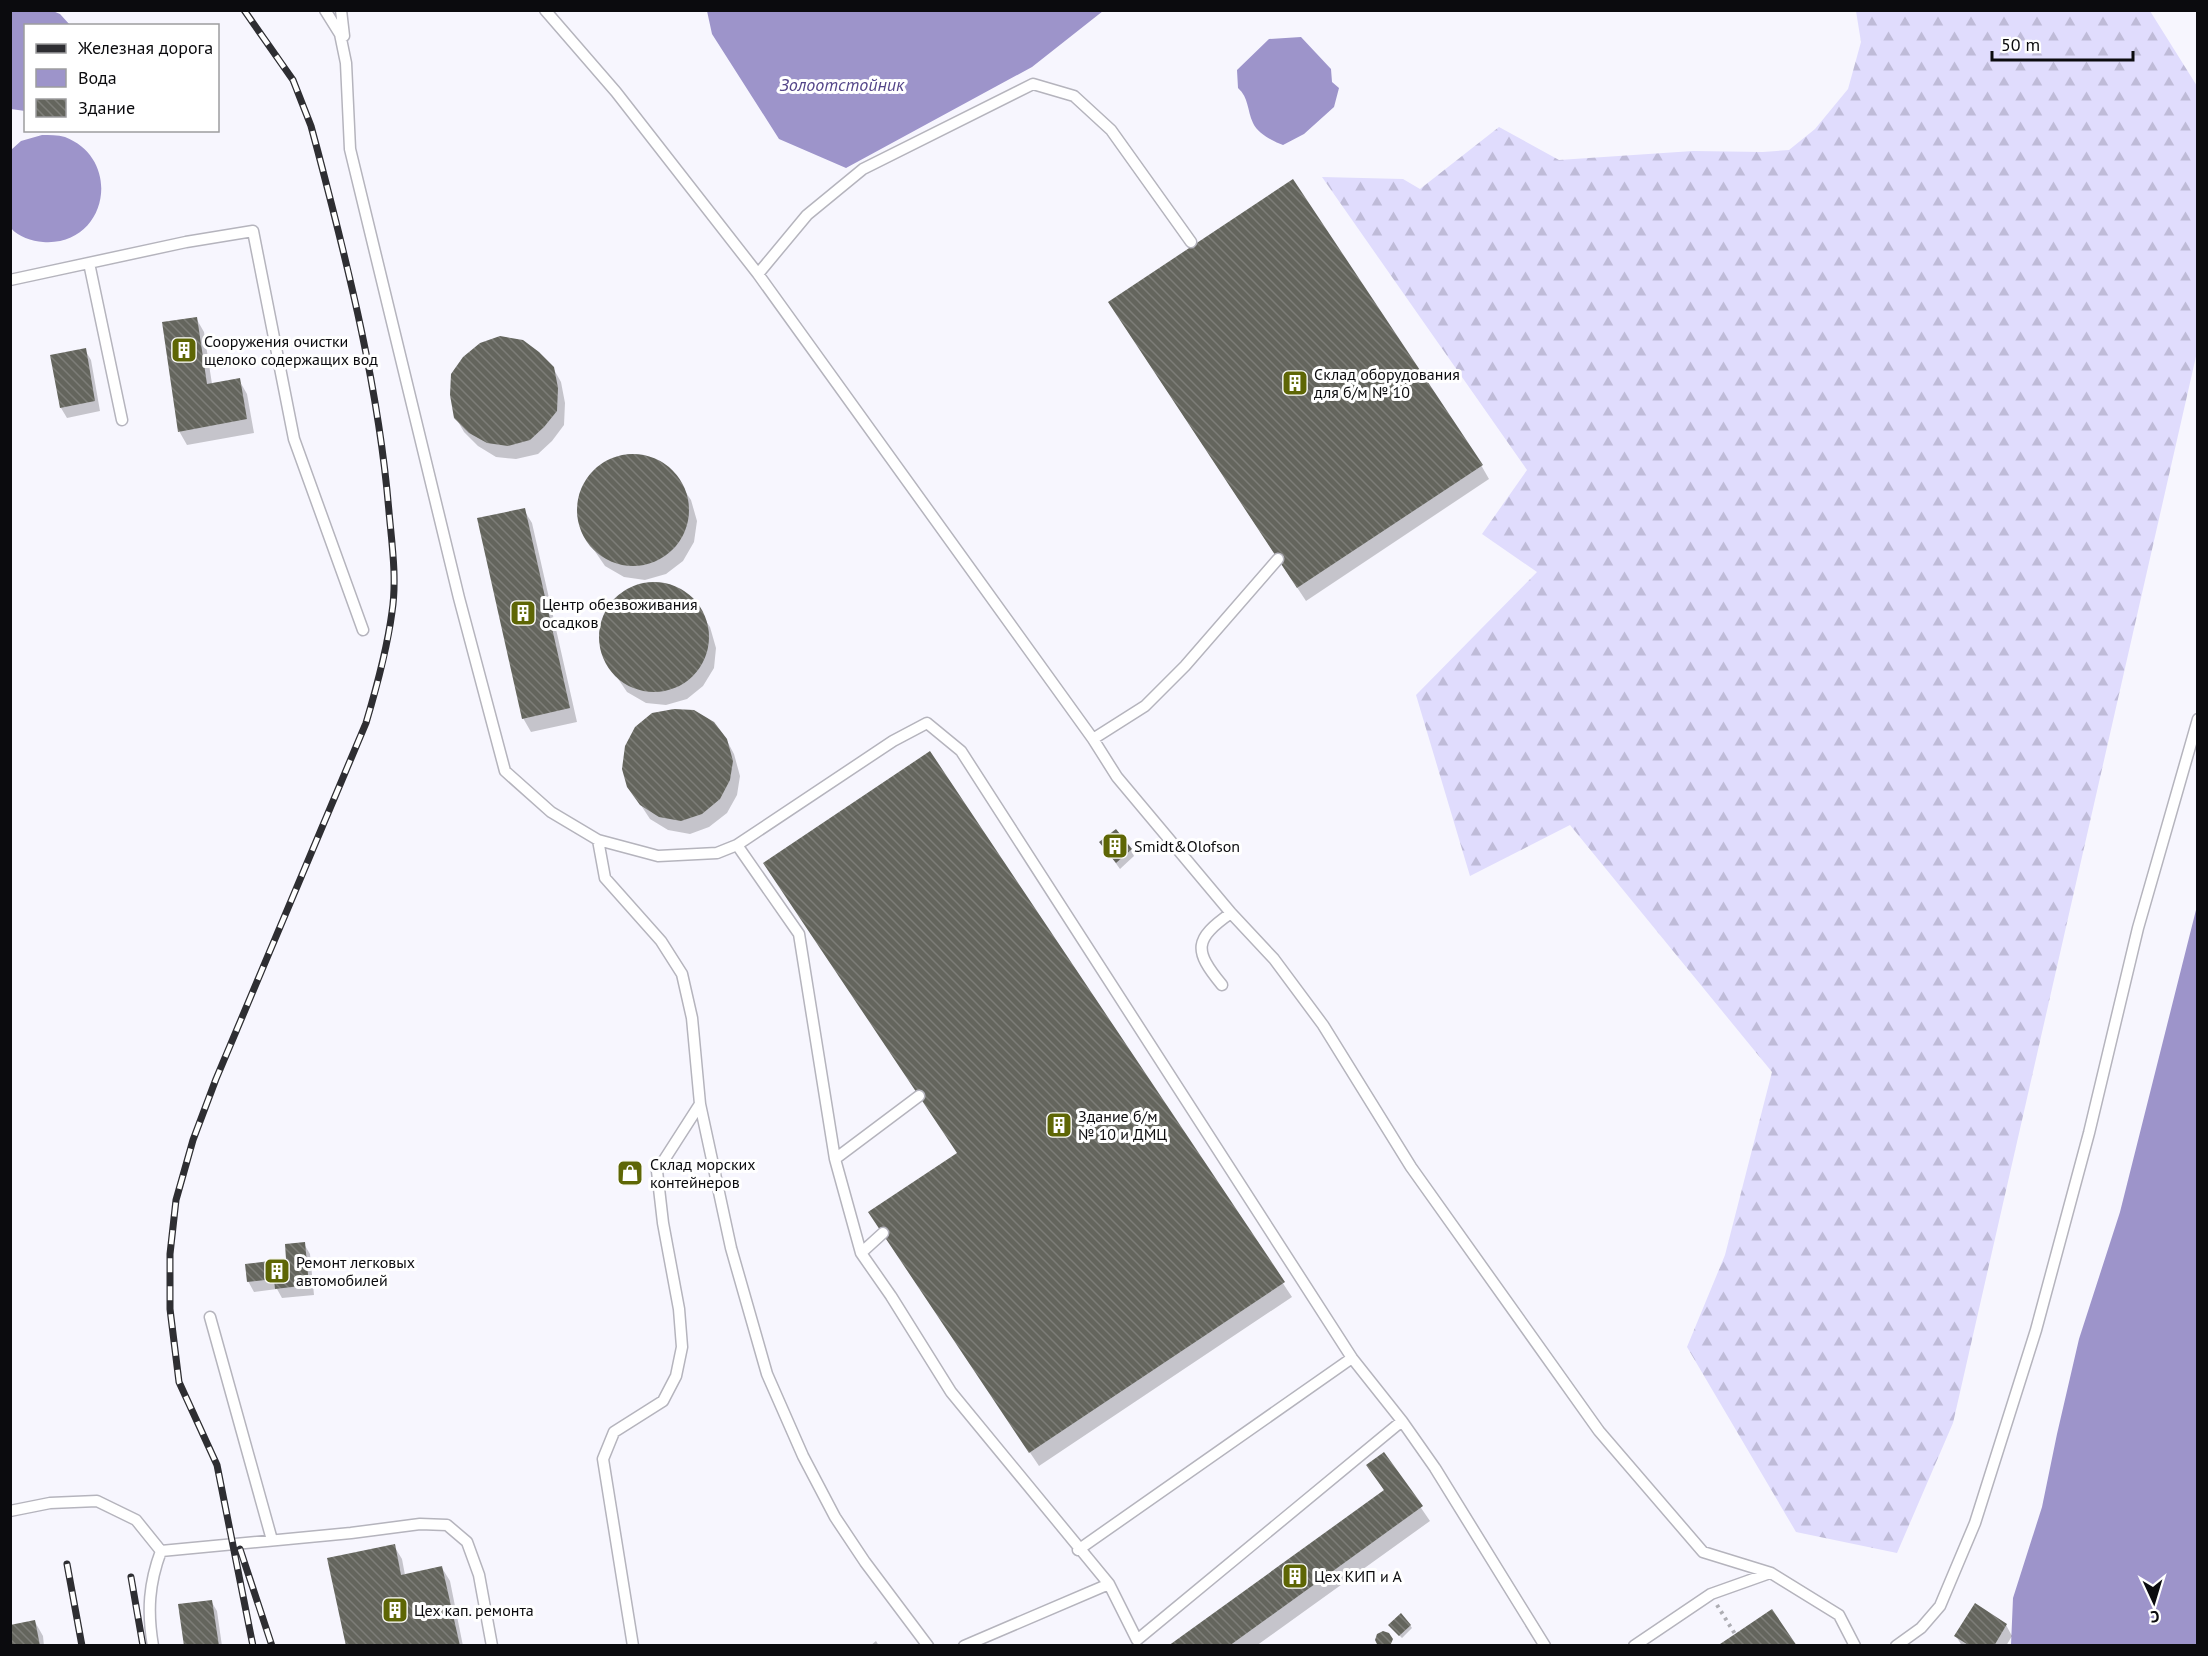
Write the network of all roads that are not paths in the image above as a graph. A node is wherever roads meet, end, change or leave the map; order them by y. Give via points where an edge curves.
1 (325, 10) edge
2 (341, 10) edge
3 (545, 10) edge
4 (346, 63) junction
5 (1191, 242) dead end
6 (88, 263) junction
7 (758, 274) junction
8 (10, 280) edge
9 (122, 420) dead end
10 (1278, 559) dead end
11 (363, 630) dead end
12 (2198, 719) edge
13 (1093, 739) junction
14 (598, 840) junction
15 (737, 845) junction
16 (1231, 914) junction
17 (1222, 985) dead end
18 (920, 1096) dead end
19 (700, 1104) junction
20 (836, 1159) junction
21 (883, 1233) dead end
22 (861, 1253) junction
23 (210, 1317) dead end
24 (1352, 1358) junction
25 (1402, 1421) junction
26 (10, 1510) edge
27 (272, 1540) junction
28 (1078, 1550) junction
29 (161, 1551) junction
30 (1771, 1573) junction
31 (1109, 1584) junction
32 (1138, 1643) edge
33 (1898, 1645) edge
34 (153, 1646) edge
35 (492, 1646) edge
36 (633, 1646) edge
37 (928, 1646) edge
38 (964, 1646) edge
39 (1545, 1646) edge
40 (1634, 1646) edge
41 (1855, 1646) edge

1 - 4 lane via 340,34
2 - 4 lane
3 - 7 lane via 616,92
4 - 14 lane via 350,149 505,771 551,812
5 - 7 lane via 1111,130 1074,96 1033,84 863,169 807,215
6 - 8 lane
6 - 9 lane
6 - 11 lane via 253,231 294,439
7 - 13 lane
10 - 13 lane via 1145,706
12 - 33 lane via 2138,928 2036,1330 1975,1522 1940,1606 1921,1628
13 - 16 lane via 1117,777
14 - 15 lane via 658,856 717,853
14 - 19 lane via 605,878 661,941 682,974 692,1018
15 - 20 lane via 799,934
15 - 24 lane via 892,741 927,723 961,751
16 - 17 lane via 1211,927 1202,939 1202,955
16 - 30 lane via 1274,959 1323,1025 1411,1167 1599,1431 1703,1552
18 - 20 lane
19 - 36 lane via 657,1171 679,1309 682,1347 676,1376 663,1401 614,1432 603,1459
19 - 37 lane via 731,1248 767,1374 835,1517
20 - 22 lane
21 - 22 lane
22 - 28 lane via 951,1392
23 - 27 lane
24 - 25 lane
24 - 28 lane
25 - 32 lane
25 - 39 lane
26 - 29 lane via 97,1501 136,1520
27 - 29 lane
27 - 35 lane via 420,1524 447,1525 467,1542 479,1575
28 - 31 lane
29 - 34 lane via 152,1574 150,1596
30 - 40 lane via 1711,1594
30 - 41 lane via 1839,1615
31 - 32 lane
31 - 38 lane

